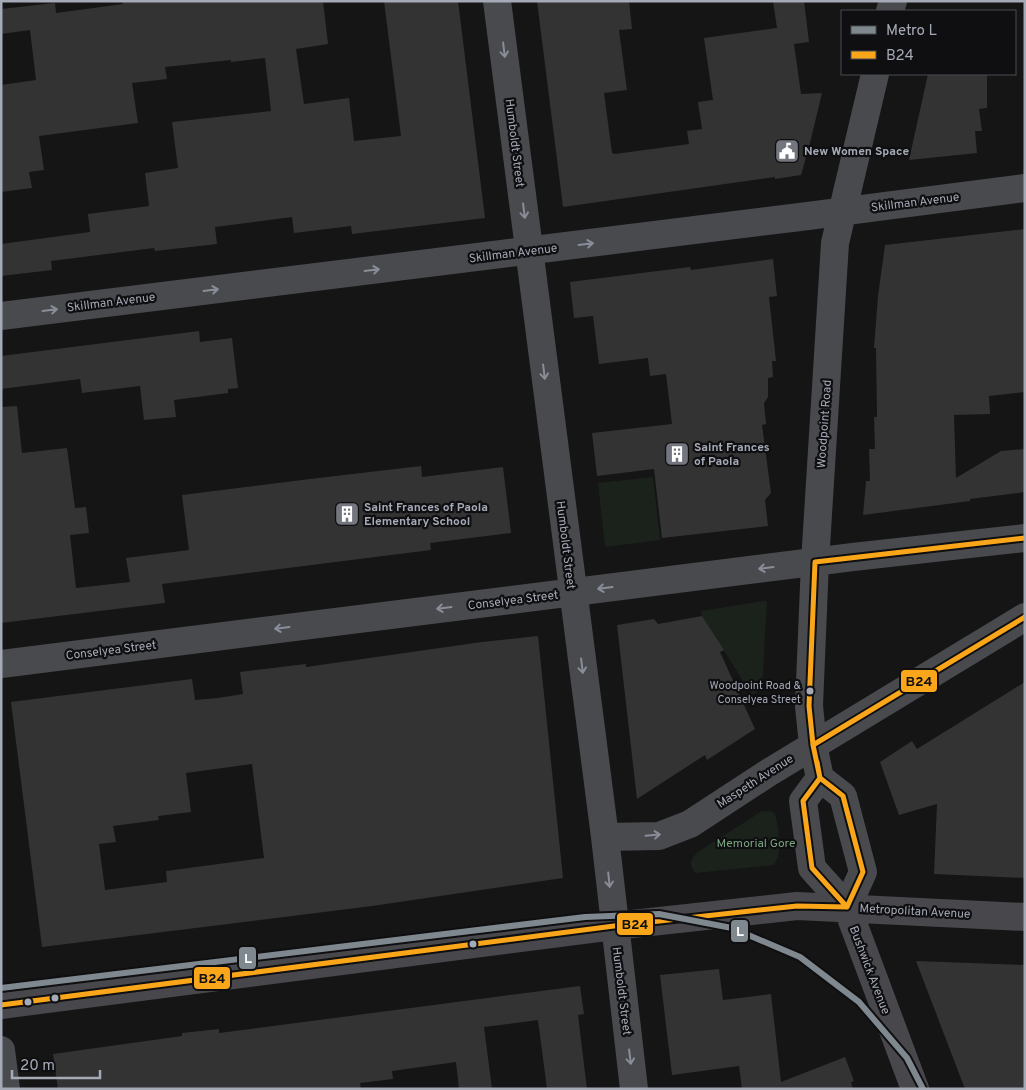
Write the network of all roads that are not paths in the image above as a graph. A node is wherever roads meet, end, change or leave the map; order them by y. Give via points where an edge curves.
1 (497, 1) edge
2 (875, 75) edge
3 (1025, 188) edge
4 (843, 211) junction
5 (529, 251) junction
6 (1, 316) edge
7 (1025, 538) edge
8 (815, 562) junction
9 (572, 592) junction
10 (1025, 617) edge
11 (1, 664) edge
12 (813, 745) junction
13 (820, 778) junction
14 (605, 837) junction
15 (846, 908) junction
16 (1025, 917) edge
17 (614, 926) junction
18 (1, 1005) edge
19 (1, 1050) edge
20 (6, 1089) edge
21 (634, 1089) edge
22 (915, 1089) edge

1 -> 5 street, Humboldt Street
2 - 4 street, Woodpoint Road
3 - 4 street, Skillman Avenue
5 -> 4 street, Skillman Avenue
4 - 8 street, Woodpoint Road via 836,243
6 -> 5 street, Skillman Avenue
5 -> 9 street, Humboldt Street
7 - 8 street, Conselyea Street
8 -> 9 street, Conselyea Street
8 - 12 street, Woodpoint Road via 809,706
9 -> 11 street, Conselyea Street
9 -> 14 street, Humboldt Street
10 - 12 street, Maspeth Avenue
12 - 13 street, Woodpoint Road
14 -> 12 street, Maspeth Avenue via 658,836 690,824
13 - 15 street via 843,796 863,872
13 - 15 street via 803,801 812,868
14 -> 17 street, Humboldt Street
15 - 16 main road, Metropolitan Avenue
15 - 17 main road, Metropolitan Avenue via 797,906
15 - 22 main road, Bushwick Avenue
17 - 18 main road, Metropolitan Avenue
17 -> 21 street, Humboldt Street
19 - 20 street

